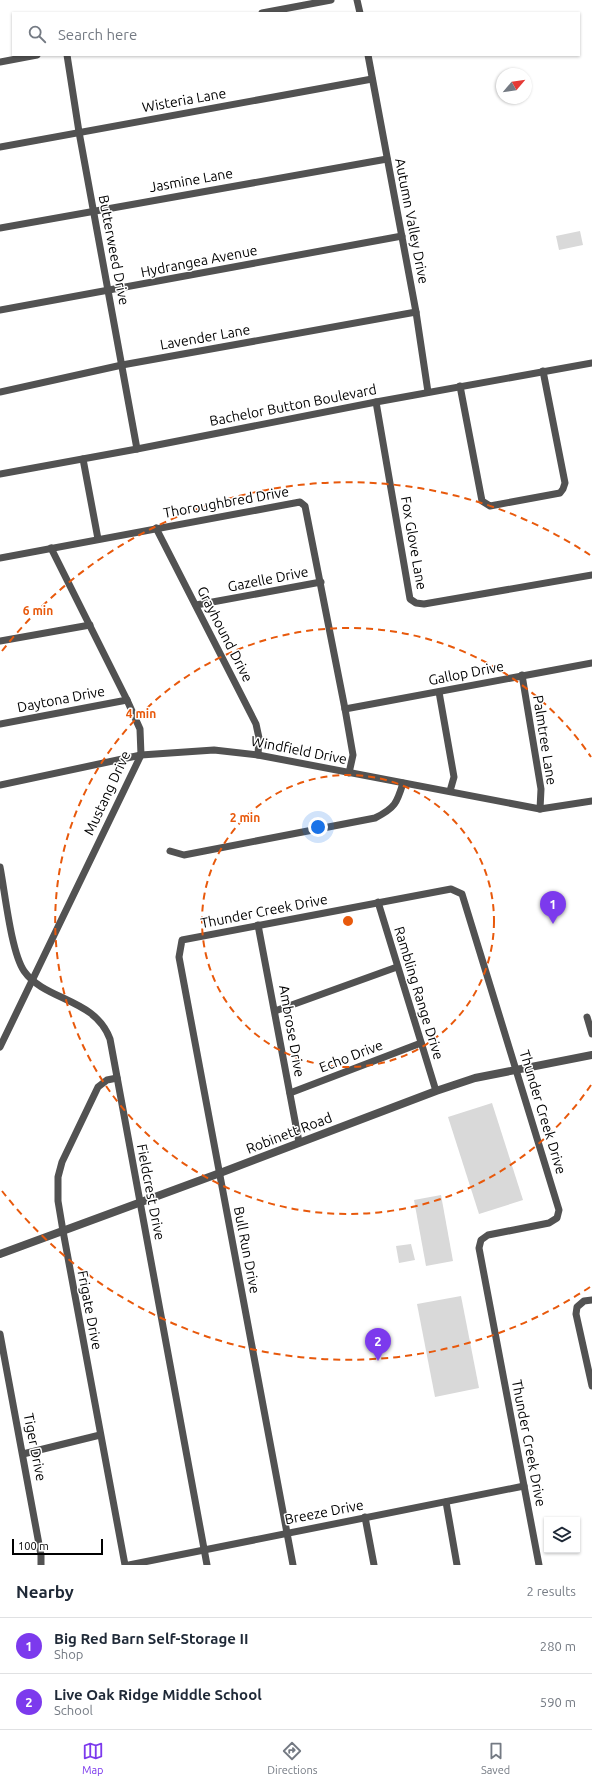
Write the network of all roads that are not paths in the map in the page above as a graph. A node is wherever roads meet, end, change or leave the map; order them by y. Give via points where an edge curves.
1 (331, 0) edge
2 (357, 0) edge
3 (267, 12) edge
4 (360, 12) edge
5 (32, 56) edge
6 (67, 56) edge
7 (368, 56) edge
8 (0, 62) edge
9 (372, 79) junction
10 (79, 132) junction
11 (0, 147) edge
12 (387, 159) junction
13 (94, 211) junction
14 (0, 228) edge
15 (402, 236) junction
16 (108, 291) junction
17 (0, 310) edge
18 (416, 312) junction
19 (592, 363) edge
20 (122, 365) junction
21 (543, 371) junction
22 (460, 386) junction
23 (0, 392) edge
24 (428, 392) junction
25 (376, 402) junction
26 (137, 449) junction
27 (83, 459) junction
28 (0, 474) edge
29 (156, 528) junction
30 (98, 539) junction
31 (51, 548) junction
32 (0, 558) edge
33 (592, 575) edge
34 (321, 582) junction
35 (196, 605) junction
36 (90, 625) junction
37 (0, 641) edge
38 (592, 663) edge
39 (522, 675) junction
40 (439, 692) junction
41 (127, 700) junction
42 (346, 709) junction
43 (0, 724) edge
44 (258, 755) junction
45 (141, 756) junction
46 (349, 773) junction
47 (403, 783) junction
48 (0, 785) edge
49 (450, 791) junction
50 (592, 801) edge
51 (540, 809) junction
52 (170, 851) dead end
53 (0, 867) edge
54 (378, 902) junction
55 (258, 925) junction
56 (182, 940) joint
57 (398, 967) junction
58 (32, 980) junction
59 (275, 1012) junction
60 (587, 1018) dead end
61 (592, 1034) edge
62 (421, 1043) junction
63 (0, 1048) edge
64 (592, 1055) edge
65 (517, 1069) junction
66 (117, 1078) junction
67 (436, 1090) junction
68 (290, 1093) junction
69 (299, 1142) junction
70 (220, 1173) junction
71 (140, 1203) junction
72 (63, 1231) junction
73 (0, 1254) edge
74 (592, 1300) edge
75 (0, 1334) edge
76 (592, 1386) edge
77 (100, 1435) junction
78 (23, 1454) junction
79 (524, 1486) junction
80 (446, 1502) junction
81 (366, 1517) junction
82 (287, 1533) junction
83 (204, 1549) junction
84 (41, 1565) edge
85 (125, 1565) edge
86 (129, 1565) edge
87 (207, 1565) edge
88 (293, 1565) edge
89 (374, 1565) edge
90 (457, 1565) edge
91 (539, 1565) edge

1 - 3 street
2 - 4 street
5 - 8 street
6 - 10 street, Butterweed Drive
7 - 9 street, Autumn Valley Drive
9 - 10 street, Wisteria Lane
9 - 12 street, Autumn Valley Drive
10 - 11 street, Wisteria Lane
10 - 13 street, Butterweed Drive
12 - 13 street, Jasmine Lane
12 - 15 street, Autumn Valley Drive
13 - 14 street, Jasmine Lane
13 - 16 street, Butterweed Drive
15 - 16 street, Hydrangea Avenue
15 - 18 street, Autumn Valley Drive
16 - 17 street, Hydrangea Avenue
16 - 20 street, Butterweed Drive
18 - 20 street, Lavender Lane
18 - 24 street, Autumn Valley Drive
19 - 21 street, Bachelor Button Boulevard
20 - 23 street, Lavender Lane
20 - 26 street, Butterweed Drive
21 - 22 street, Bachelor Button Boulevard
21 - 22 street via 565,483 563,489 560,493 490,506 482,501
22 - 24 street, Bachelor Button Boulevard
24 - 25 street, Bachelor Button Boulevard
25 - 26 street, Bachelor Button Boulevard
25 - 33 street, Fox Glove Lane via 410,599 416,604
26 - 27 street, Bachelor Button Boulevard
27 - 28 street, Bachelor Button Boulevard
27 - 30 street
29 - 30 street, Thoroughbred Drive
29 - 34 street, Thoroughbred Drive via 300,502 306,506
29 - 35 street, Grayhound Drive
30 - 31 street, Thoroughbred Drive
31 - 32 street, Thoroughbred Drive
31 - 36 street, Mustang Drive
34 - 35 street, Gazelle Drive
34 - 42 street, Thoroughbred Drive
35 - 44 street, Grayhound Drive via 256,724 259,738
36 - 37 street
36 - 41 street, Mustang Drive
38 - 39 street, Gallop Drive
39 - 40 street, Gallop Drive
39 - 51 street, Palmtree Lane via 541,789
40 - 42 street, Gallop Drive
40 - 49 street via 454,777
41 - 43 street, Daytona Drive
41 - 45 street, Mustang Drive via 140,729
42 - 46 street, Thoroughbred Drive via 353,755
44 - 45 street, Windfield Drive via 214,750
44 - 46 street, Windfield Drive
45 - 48 street, Windfield Drive
45 - 58 street, Mustang Drive
46 - 47 street, Windfield Drive
47 - 49 street, Windfield Drive
47 - 52 street via 397,802 386,813 375,818 184,855
49 - 51 street, Windfield Drive
50 - 51 street, Windfield Drive
53 - 58 street, Fieldcrest Drive via 16,952 24,971
54 - 55 street, Thunder Creek Drive
54 - 57 street, Rambling Range Drive
54 - 65 street, Thunder Creek Drive via 450,889 462,894
55 - 56 street, Thunder Creek Drive
55 - 59 street, Ambrose Drive
56 - 70 street, Bull Run Drive via 179,957
57 - 59 street
57 - 62 street, Rambling Range Drive
58 - 63 street, Mustang Drive
58 - 66 street, Fieldcrest Drive via 88,1011 102,1023 110,1039
59 - 68 street, Ambrose Drive
60 - 61 street
62 - 67 street, Rambling Range Drive
62 - 68 street, Echo Drive
64 - 65 street, Robinett Road
65 - 67 street, Robinett Road
65 - 79 street, Thunder Creek Drive via 560,1210 557,1218 549,1223 488,1235 481,1240 478,1248
66 - 71 street, Fieldcrest Drive
66 - 72 street, Frigate Drive via 108,1080 98,1087 62,1162 57,1190
67 - 69 street, Robinett Road
68 - 69 street, Ambrose Drive
69 - 70 street, Robinett Road
70 - 71 street, Robinett Road
70 - 82 street, Bull Run Drive
71 - 72 street, Robinett Road
71 - 83 street, Fieldcrest Drive
72 - 73 street, Robinett Road
72 - 77 street, Frigate Drive
74 - 76 street via 577,1307 576,1314
75 - 78 street, Tiger Drive
77 - 78 street
77 - 85 street, Frigate Drive
78 - 84 street, Tiger Drive
79 - 80 street, Breeze Drive
79 - 91 street, Thunder Creek Drive
80 - 81 street, Breeze Drive
80 - 90 street
81 - 82 street, Breeze Drive
81 - 89 street
82 - 83 street, Breeze Drive
82 - 88 street, Bull Run Drive
83 - 86 street, Breeze Drive
83 - 87 street, Fieldcrest Drive

